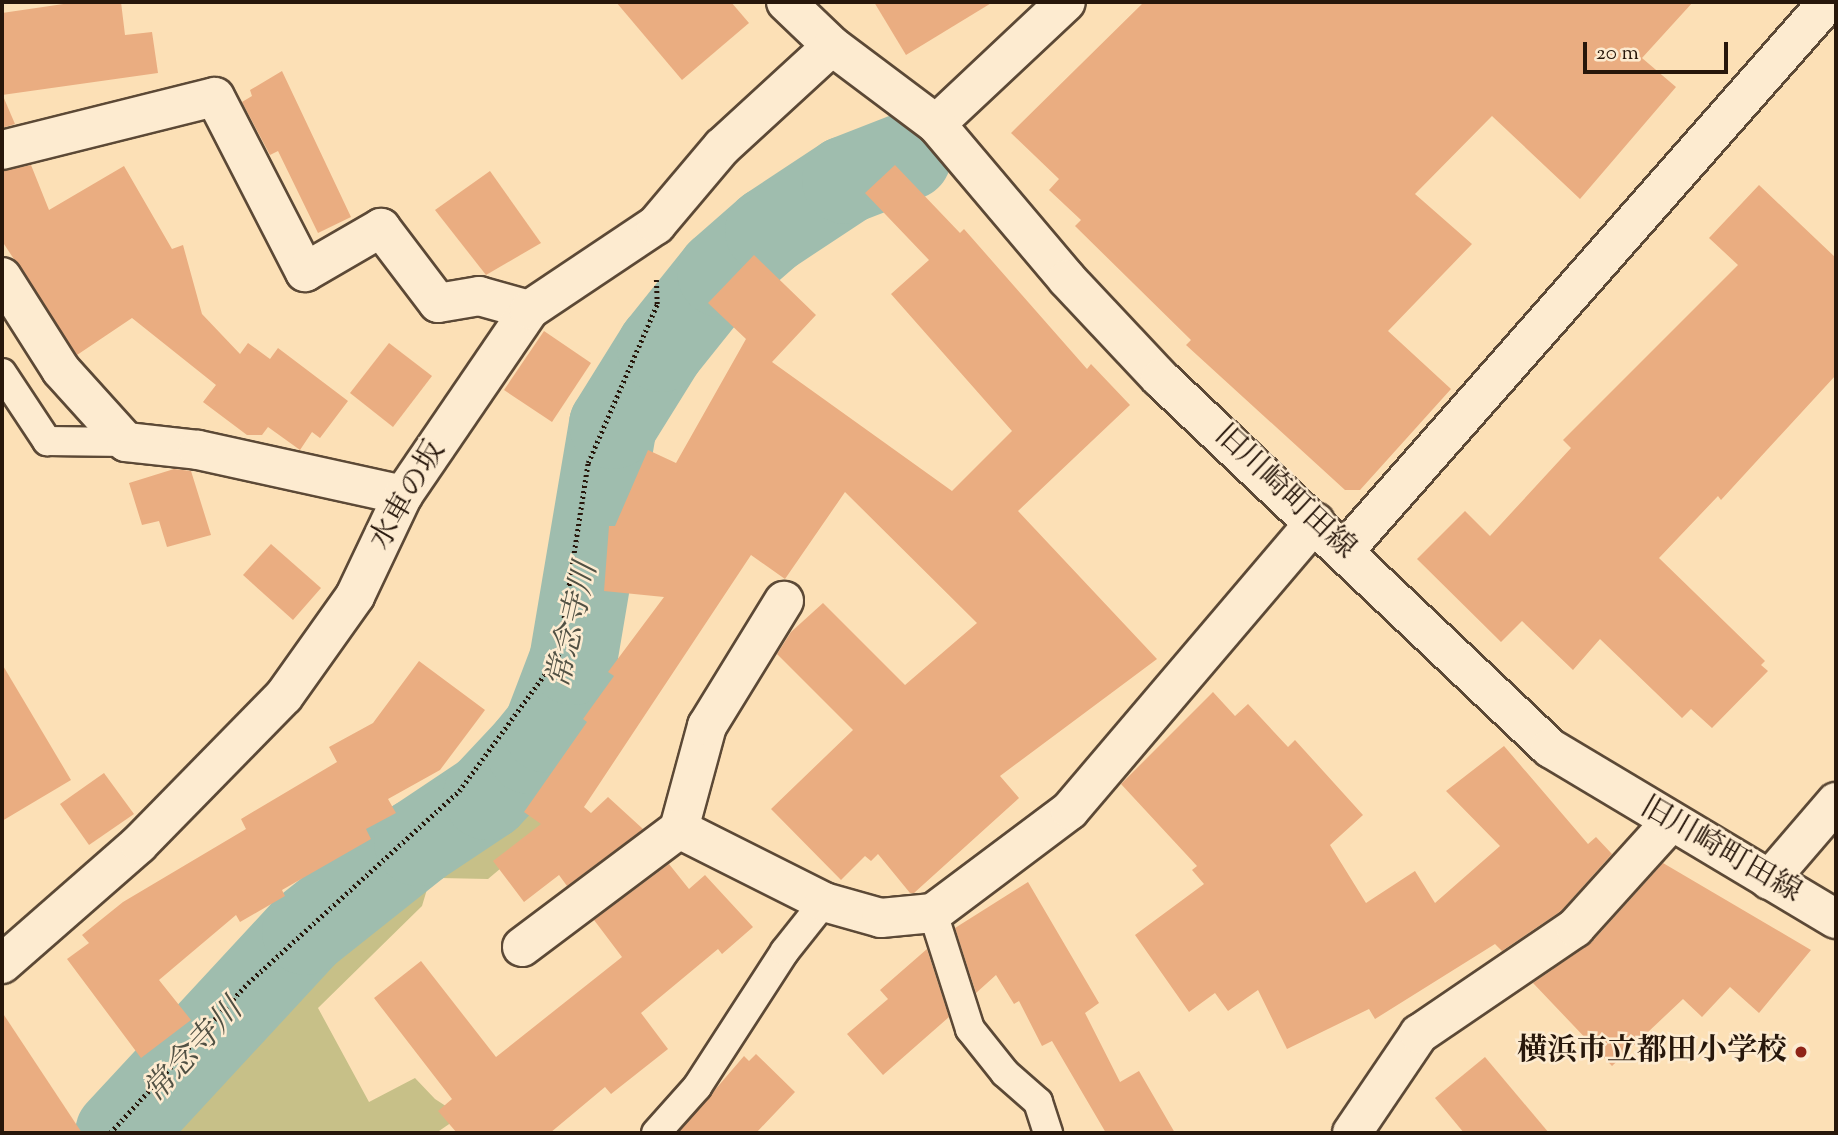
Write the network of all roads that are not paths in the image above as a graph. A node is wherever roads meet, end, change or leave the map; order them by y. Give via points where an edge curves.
1 (786, 2) edge
2 (1066, 2) edge
3 (1828, 2) edge
4 (832, 46) junction
5 (936, 124) junction
6 (2, 150) edge
7 (2, 277) edge
8 (529, 310) junction
9 (2, 373) edge
10 (126, 442) junction
11 (403, 495) junction
12 (1315, 522) junction
13 (1345, 550) junction
14 (784, 601) dead end
15 (1836, 802) edge
16 (1670, 823) junction
17 (679, 830) junction
18 (1769, 880) junction
19 (824, 902) junction
20 (933, 913) junction
21 (1836, 919) edge
22 (522, 947) dead end
23 (2, 964) edge
24 (656, 1133) edge
25 (1048, 1133) edge
26 (1352, 1133) edge

1 - 4 street, 旧川崎町田線
2 - 5 street
3 - 13 street
4 - 5 street, 旧川崎町田線
4 - 8 street, 水車の坂 via 722,147 656,225
5 - 12 street, 旧川崎町田線 via 1068,279 1160,378
6 - 8 street via 215,97 306,272 381,228 438,303 479,296
7 - 10 street via 61,370
8 - 11 street, 水車の坂
9 - 10 lane via 47,441
10 - 11 street via 198,450
11 - 23 street, 水車の坂 via 355,596 284,696 139,844
12 - 13 street, 旧川崎町田線
12 - 20 street via 1070,810
13 - 16 street, 旧川崎町田線 via 1550,748
14 - 17 street via 707,726
15 - 18 street
16 - 18 street, 旧川崎町田線
16 - 26 street via 1575,928 1419,1034
17 - 19 street
17 - 22 street
18 - 21 street, 旧川崎町田線
19 - 20 street via 881,918
19 - 24 lane via 785,951 697,1087
20 - 25 lane via 970,1029 1005,1073 1038,1102

